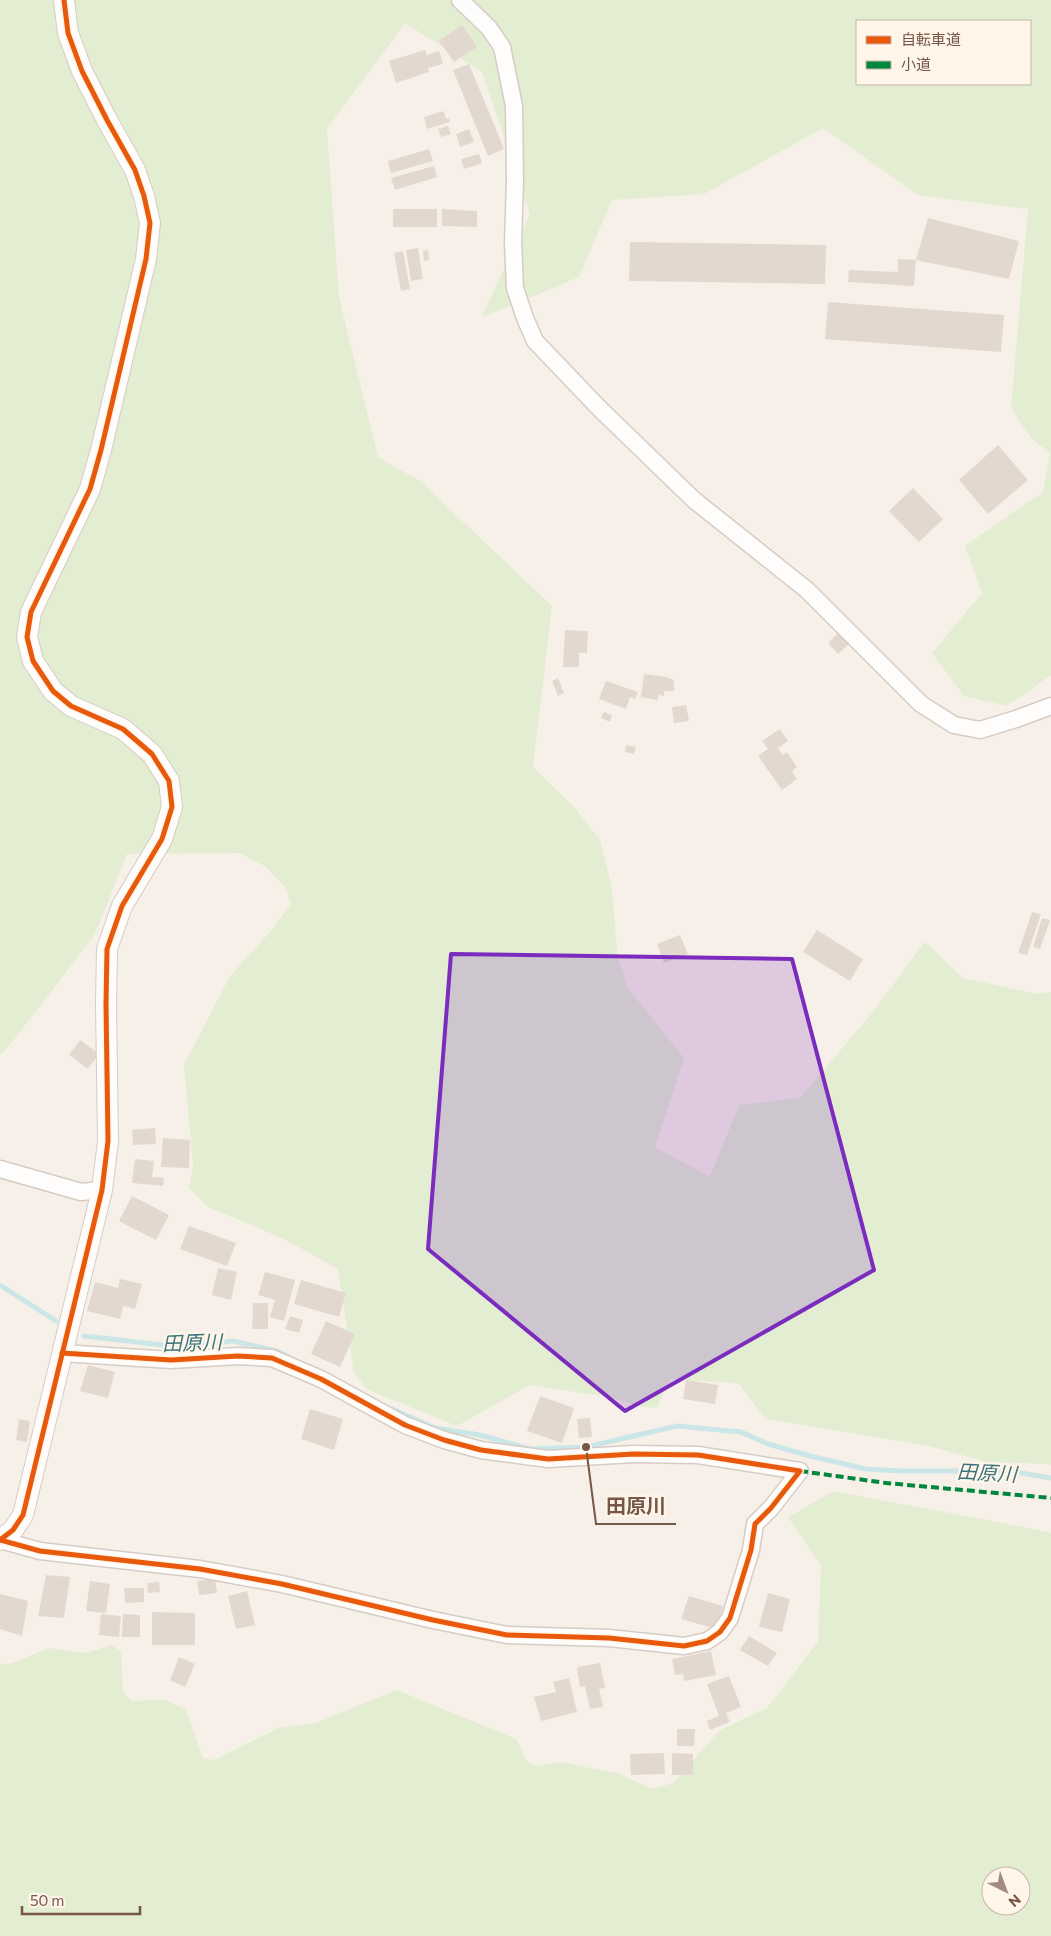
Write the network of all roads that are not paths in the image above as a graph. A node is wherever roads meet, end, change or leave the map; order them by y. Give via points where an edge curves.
1 (64, 0) edge
2 (460, 0) edge
3 (1051, 706) edge
4 (0, 1169) edge
5 (102, 1190) junction
6 (62, 1352) junction
7 (0, 1540) edge

1 - 5 street via 68,33 82,71 135,170 150,222 146,259 90,489 31,612 27,638 33,661 53,691 71,706 123,729 152,754 169,781 172,807 162,839 122,906 107,950 108,1141
2 - 3 street via 502,47 514,106 513,244 516,288 524,318 535,341 694,500 807,590 921,704 954,725 980,730
4 - 5 street via 81,1192
5 - 6 street
6 - 7 street via 23,1515 13,1530
6 - 7 street via 171,1360 238,1356 272,1358 321,1379 405,1425 481,1450 548,1459 634,1454 698,1455 800,1471 755,1524 751,1550 730,1618 720,1632 707,1641 684,1646 609,1638 507,1635 282,1584 200,1569 40,1551

